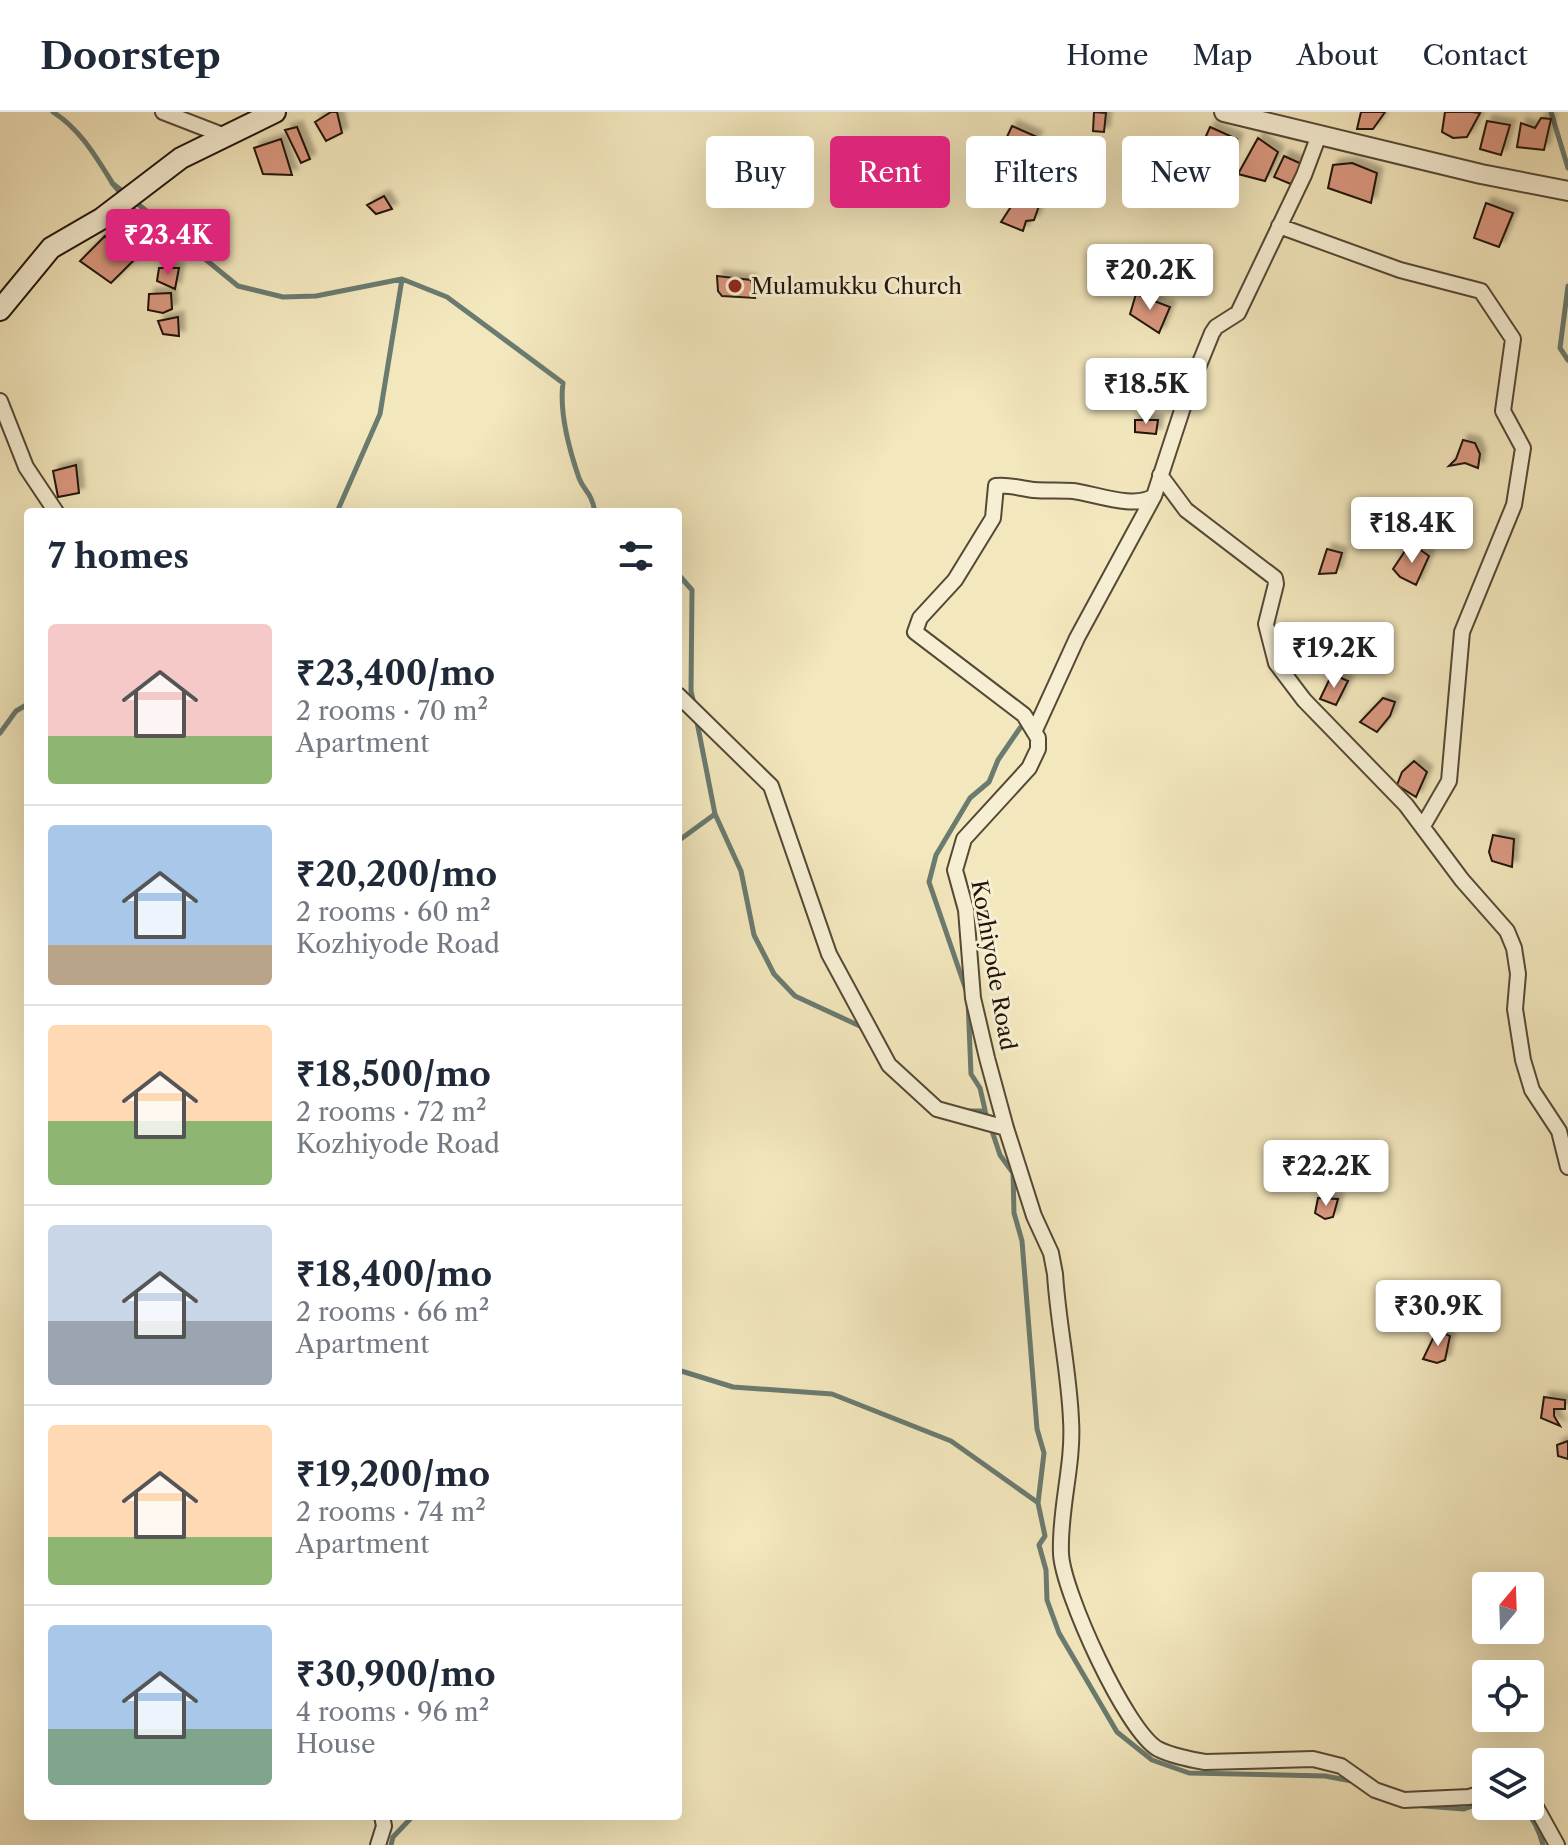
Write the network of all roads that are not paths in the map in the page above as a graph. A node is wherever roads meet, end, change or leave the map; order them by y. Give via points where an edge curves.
1 (163, 112) edge
2 (275, 112) edge
3 (1224, 112) edge
4 (1319, 135) junction
5 (225, 136) junction
6 (1568, 191) edge
7 (1279, 226) junction
8 (0, 310) edge
9 (0, 401) edge
10 (1160, 475) junction
11 (1154, 496) junction
12 (53, 508) edge
13 (682, 699) edge
14 (1035, 730) junction
15 (1423, 826) junction
16 (1006, 1128) junction
17 (1568, 1167) edge
18 (1472, 1796) edge
19 (388, 1820) edge
20 (1543, 1820) edge
21 (378, 1845) edge
22 (1557, 1845) edge

1 - 5 street
2 - 5 main road
3 - 4 street
4 - 6 street
4 - 7 street
5 - 8 main road via 181,158 101,219 51,248
7 - 10 street via 1238,313 1212,333
7 - 15 street via 1400,270 1481,291 1513,339 1503,411 1523,448 1514,505 1462,632 1449,781
9 - 12 street via 26,467
10 - 11 street
10 - 15 street via 1186,510 1275,578 1266,624 1276,663
11 - 14 street, Kozhiyode Road via 1077,638
11 - 14 street via 1105,499 996,486 993,518 955,580 916,625 915,632 1002,696
13 - 16 street via 771,786 829,954 889,1065 937,1109
14 - 16 street, Kozhiyode Road via 1038,749 1029,768 964,839 955,870 966,910 973,998
15 - 17 street via 1512,941 1523,1060 1532,1090 1559,1131
16 - 18 street, Kozhiyode Road via 1055,1274 1072,1445 1061,1557 1074,1602 1122,1706 1158,1749 1189,1760 1313,1759 1341,1766 1375,1790 1404,1800
19 - 21 street
20 - 22 street

